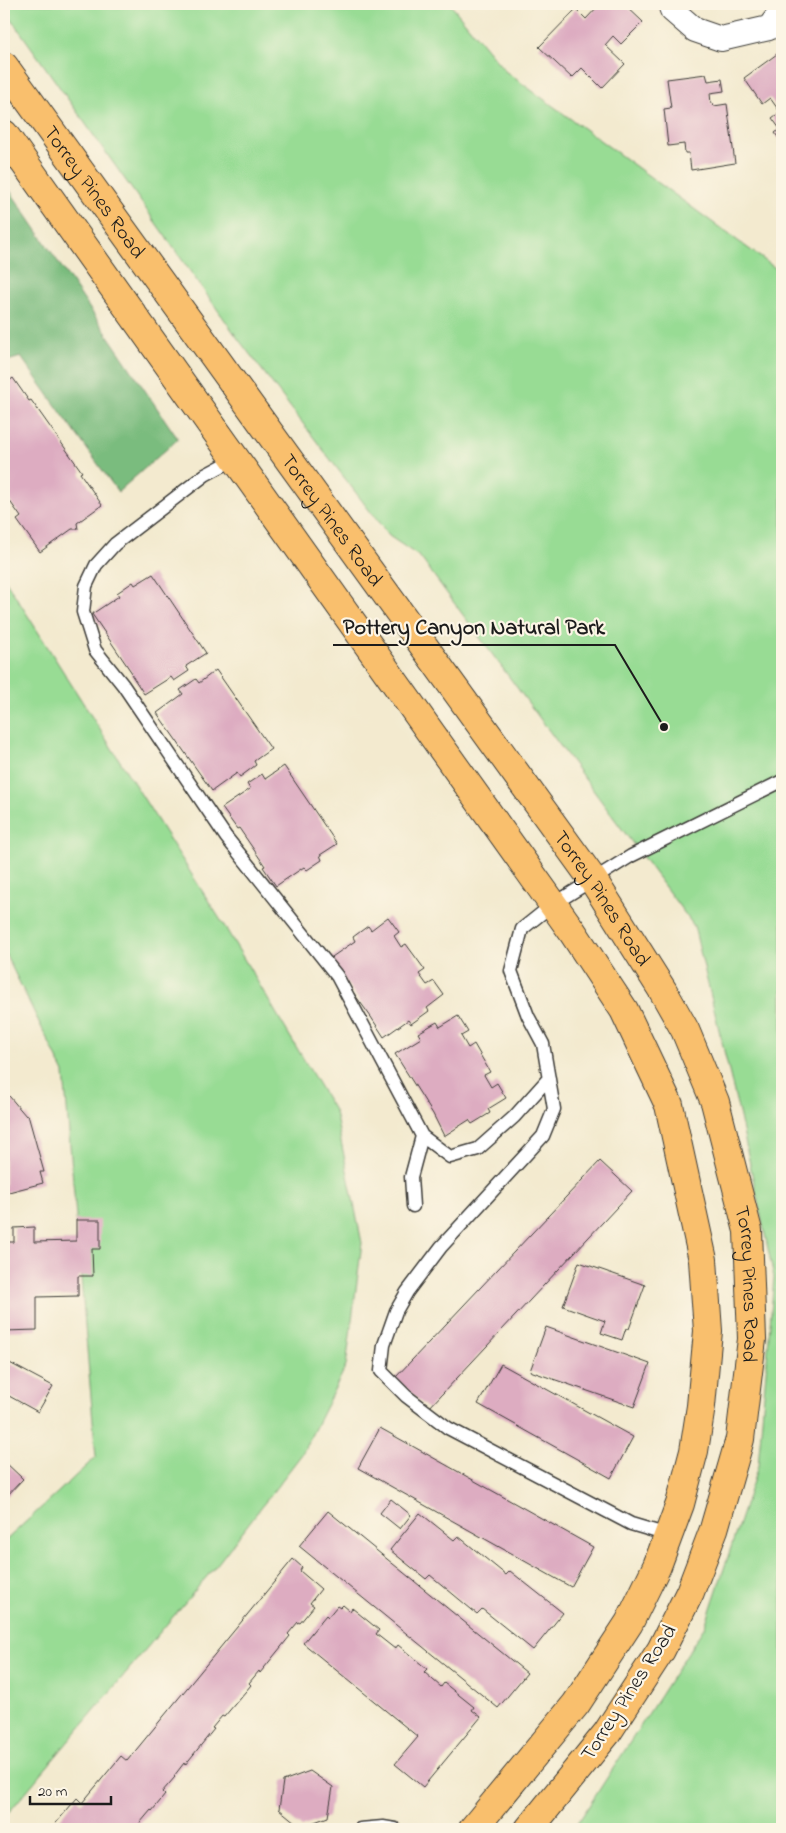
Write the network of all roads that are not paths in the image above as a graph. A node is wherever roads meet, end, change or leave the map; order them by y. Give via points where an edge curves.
1 (670, 4) edge
2 (782, 11) edge
3 (4, 66) edge
4 (4, 134) edge
5 (235, 459) junction
6 (782, 781) edge
7 (572, 892) junction
8 (549, 1078) junction
9 (422, 1136) junction
10 (413, 1206) dead end
11 (668, 1535) junction
12 (360, 1829) edge
13 (395, 1829) edge
14 (473, 1829) edge
15 (528, 1829) edge

1 - 2 street via 672,10 695,30 721,39 769,28
3 - 7 main road, Torrey Pines Road
4 - 5 main road, Torrey Pines Road
5 - 7 main road, Torrey Pines Road
5 - 9 lane via 205,475 115,544 96,565 86,586 83,612 94,650 123,685 226,837 337,976
6 - 7 lane via 631,856
7 - 8 lane via 522,929 512,971 528,1016 543,1044
7 - 11 main road, Torrey Pines Road via 572,931 624,1010 669,1105 703,1260 708,1331 701,1406 694,1450
7 - 15 main road, Torrey Pines Road via 663,991 685,1030 715,1102 748,1231 752,1339 740,1439 714,1529 690,1592 661,1650 607,1733
8 - 9 lane via 514,1117 478,1149 450,1157
8 - 11 lane via 554,1109 542,1136 441,1247 407,1292 396,1311 384,1345 381,1371 406,1396 448,1428 631,1524
9 - 10 lane via 411,1176
11 - 14 main road, Torrey Pines Road via 657,1566 628,1623 576,1704
12 - 13 lane

